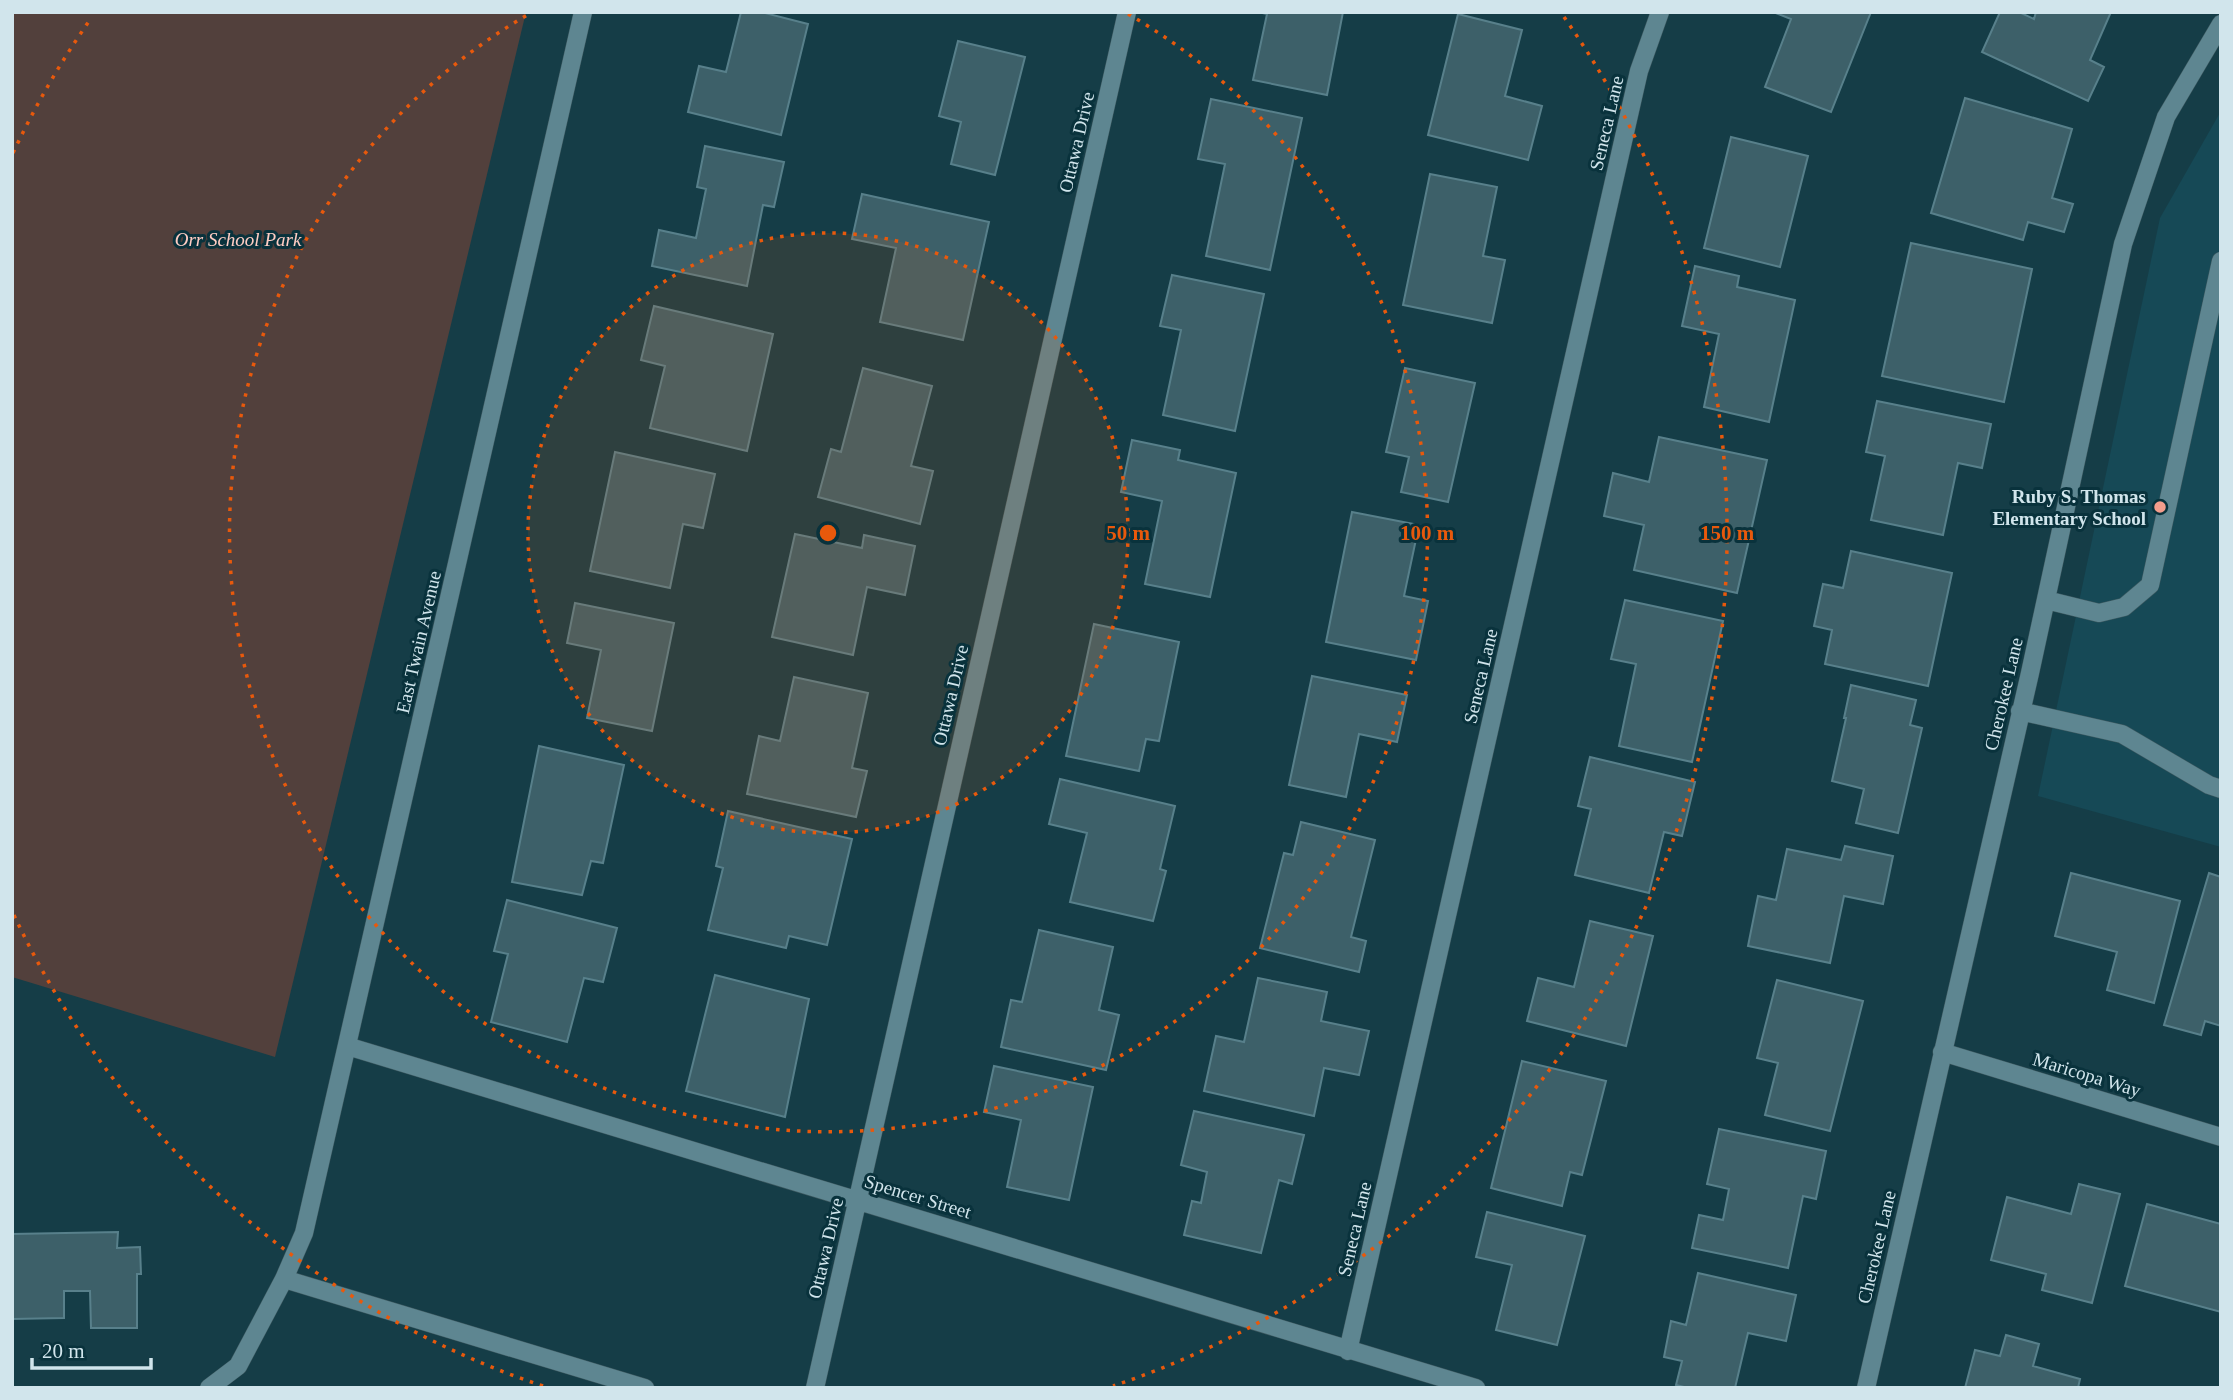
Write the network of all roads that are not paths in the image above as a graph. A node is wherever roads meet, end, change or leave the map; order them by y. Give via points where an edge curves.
1 (583, 12) edge
2 (1127, 12) edge
3 (1660, 12) edge
4 (2221, 24) edge
5 (2221, 261) edge
6 (2046, 600) junction
7 (2020, 711) junction
8 (2221, 789) edge
9 (347, 1046) junction
10 (1942, 1052) junction
11 (2221, 1137) edge
12 (858, 1199) junction
13 (284, 1279) junction
14 (1348, 1351) junction
15 (209, 1388) edge
16 (645, 1388) edge
17 (815, 1388) edge
18 (1476, 1388) edge
19 (1866, 1388) edge

1 - 9 street, East Twain Avenue
2 - 12 street, Ottawa Drive
3 - 14 street, Seneca Lane via 1639,71
4 - 6 street, Cherokee Lane via 2166,117 2123,244
5 - 6 street via 2150,585 2124,607 2099,613
6 - 7 street, Cherokee Lane
7 - 8 street via 2122,734
7 - 10 street, Cherokee Lane
9 - 12 street, Spencer Street
9 - 13 street, East Twain Avenue via 304,1233
10 - 11 street, Maricopa Way
10 - 19 street, Cherokee Lane
12 - 14 street, Spencer Street
12 - 17 street, Ottawa Drive
13 - 15 street via 237,1366
13 - 16 street
14 - 18 street, Spencer Street

